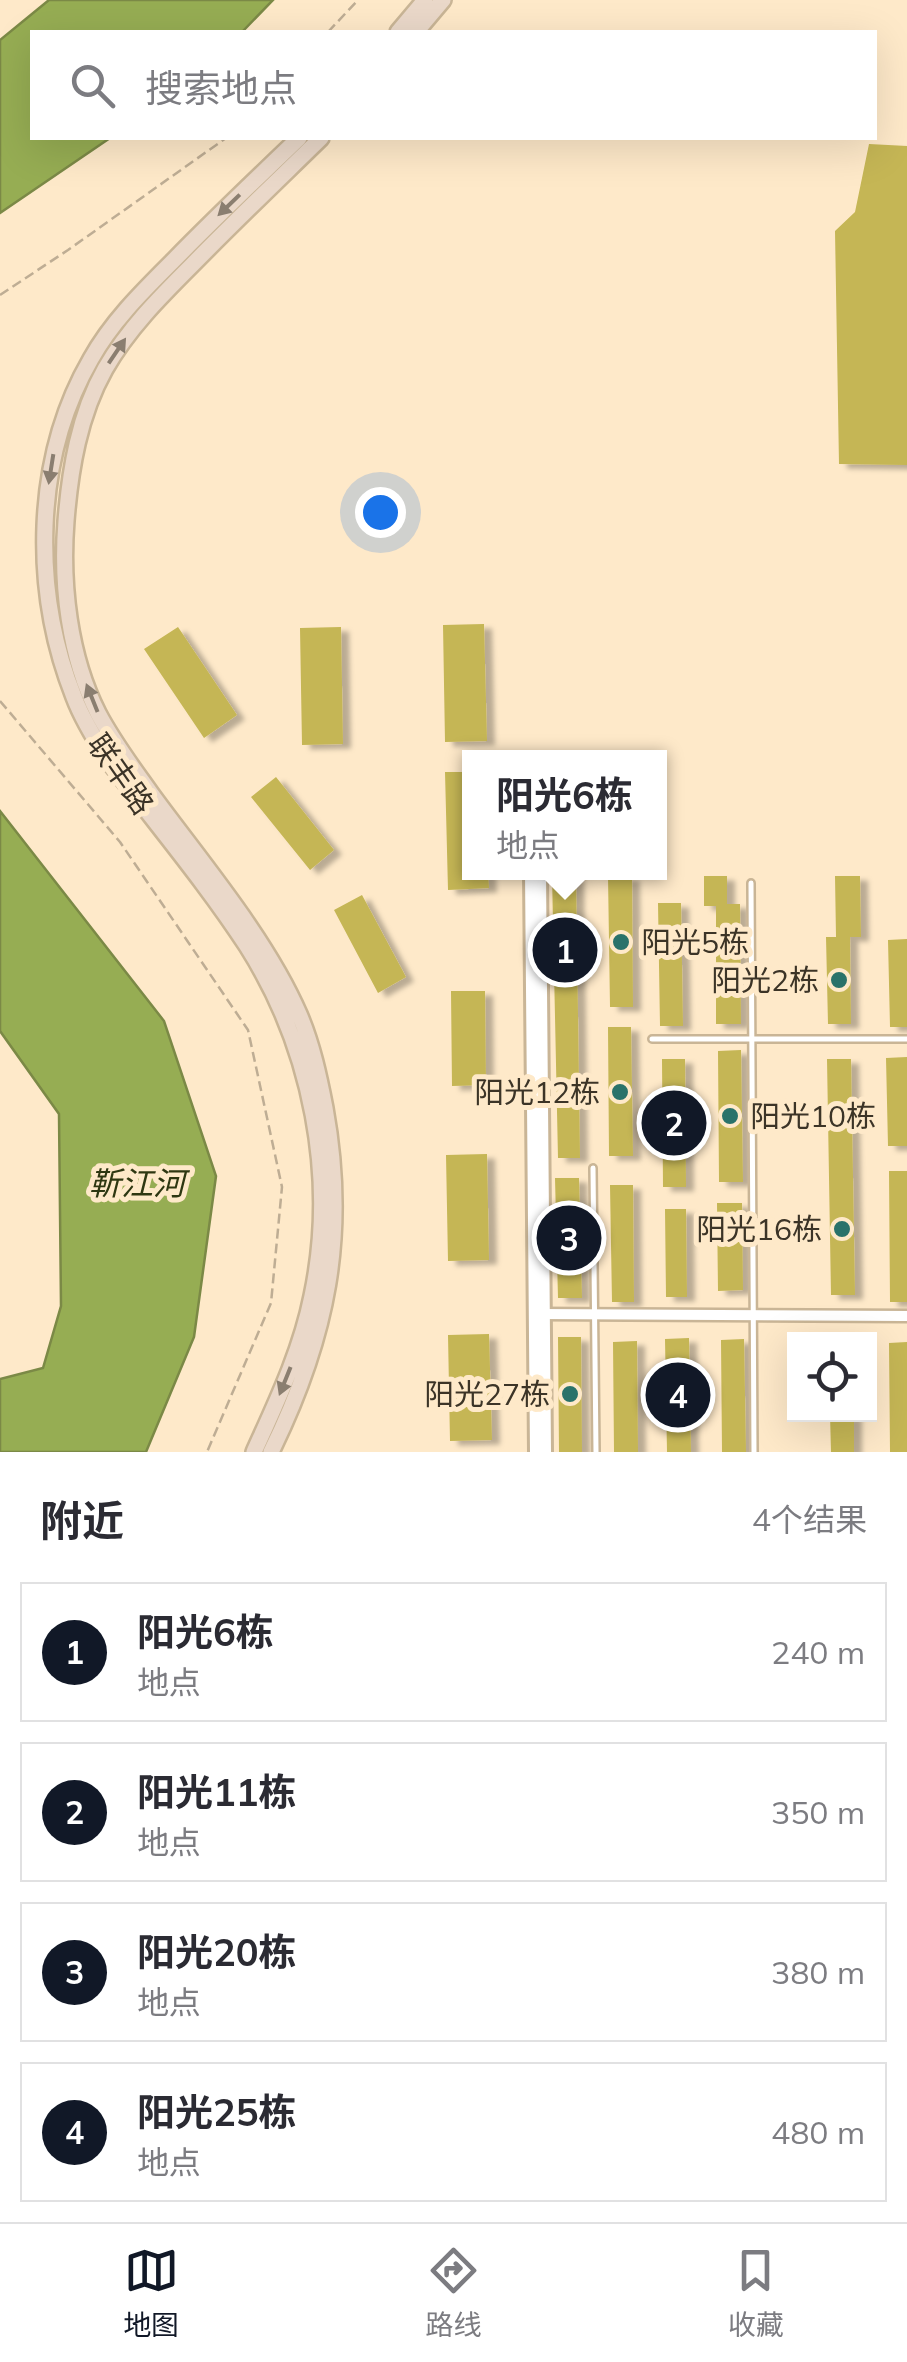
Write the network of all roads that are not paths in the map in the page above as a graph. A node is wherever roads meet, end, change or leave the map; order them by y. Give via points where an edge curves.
1 (426, 0) edge
2 (443, 0) edge
3 (400, 30) edge
4 (418, 30) edge
5 (297, 140) edge
6 (319, 140) edge
7 (531, 880) edge
8 (540, 880) edge
9 (751, 883) dead end
10 (652, 1039) dead end
11 (752, 1039) junction
12 (907, 1039) edge
13 (593, 1168) dead end
14 (539, 1314) junction
15 (594, 1315) junction
16 (753, 1316) junction
17 (907, 1316) edge
18 (254, 1452) edge
19 (271, 1452) edge
20 (536, 1452) edge
21 (545, 1452) edge
22 (596, 1452) edge
23 (754, 1452) edge

1 - 3 main road
2 - 4 main road
5 -> 18 main road, 联丰路 via 147,287 90,359 55,447 44,530 55,635 75,700 111,764 247,946 297,1049 313,1112 321,1222 312,1296 288,1377
19 -> 6 main road, 联丰路 via 309,1364 329,1285 336,1214 320,1078 300,1015 263,948 96,709 73,639 64,533 82,424 121,344
7 - 14 street
8 - 14 street
9 - 11 lane
10 - 11 lane
11 - 12 lane
11 - 16 lane
13 - 15 lane
14 - 15 street
14 - 20 street
14 - 21 street
15 - 16 street
15 - 22 lane
16 - 17 street
16 - 23 lane

